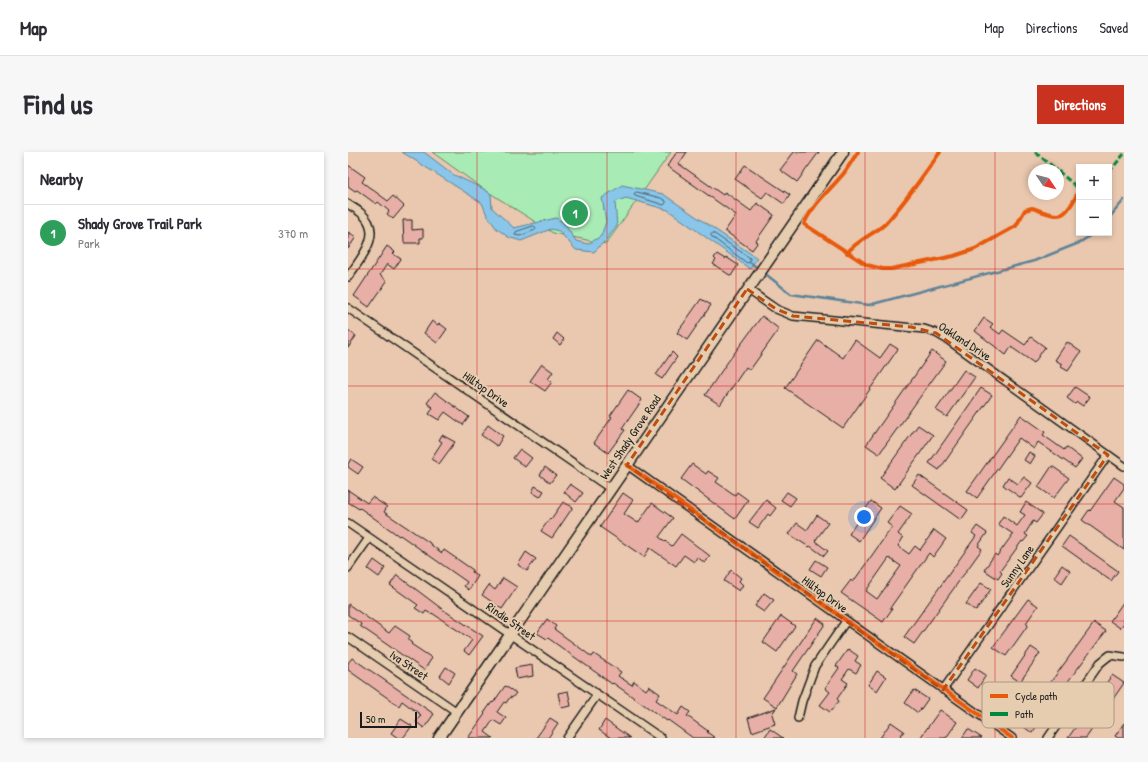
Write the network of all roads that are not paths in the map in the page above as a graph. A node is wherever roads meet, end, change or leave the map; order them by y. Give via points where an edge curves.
1 (842, 152) edge
2 (348, 204) edge
3 (348, 277) edge
4 (748, 289) junction
5 (348, 308) edge
6 (1108, 455) junction
7 (627, 465) junction
8 (1124, 466) edge
9 (610, 489) junction
10 (348, 523) edge
11 (369, 538) junction
12 (348, 568) edge
13 (846, 621) junction
14 (510, 634) junction
15 (348, 637) edge
16 (1124, 657) edge
17 (1087, 682) edge
18 (943, 690) junction
19 (597, 695) junction
20 (457, 712) junction
21 (982, 717) edge
22 (798, 718) dead end
23 (998, 728) edge
24 (1055, 728) edge
25 (439, 738) edge
26 (567, 738) edge
27 (661, 738) edge
28 (1012, 738) edge
29 (1048, 738) edge

1 - 4 main road, West Shady Grove Road
2 - 3 street via 366,218 371,237 368,247
4 - 6 street, Oakland Drive via 776,309 793,316 911,327 936,333
4 - 7 main road, West Shady Grove Road
5 - 9 street, Hilltop Drive
6 - 8 street, Oakland Drive
6 - 18 street, Sunny Lane
7 - 9 main road, West Shady Grove Road
7 - 13 street, Hilltop Drive
9 - 14 main road, West Shady Grove Road
10 - 11 street, Rindie Street
11 - 12 street
11 - 14 street, Rindie Street
13 - 18 street, Hilltop Drive
13 - 22 street via 815,666
14 - 19 street, Rindie Street
14 - 20 main road, West Shady Grove Road
15 - 20 street, Iva Street
16 - 17 street via 1110,655 1100,663
18 - 21 street, Hilltop Drive
19 - 26 street
19 - 27 street, Rindie Street
20 - 25 main road, West Shady Grove Road
23 - 28 street, Hilltop Drive
24 - 29 street

